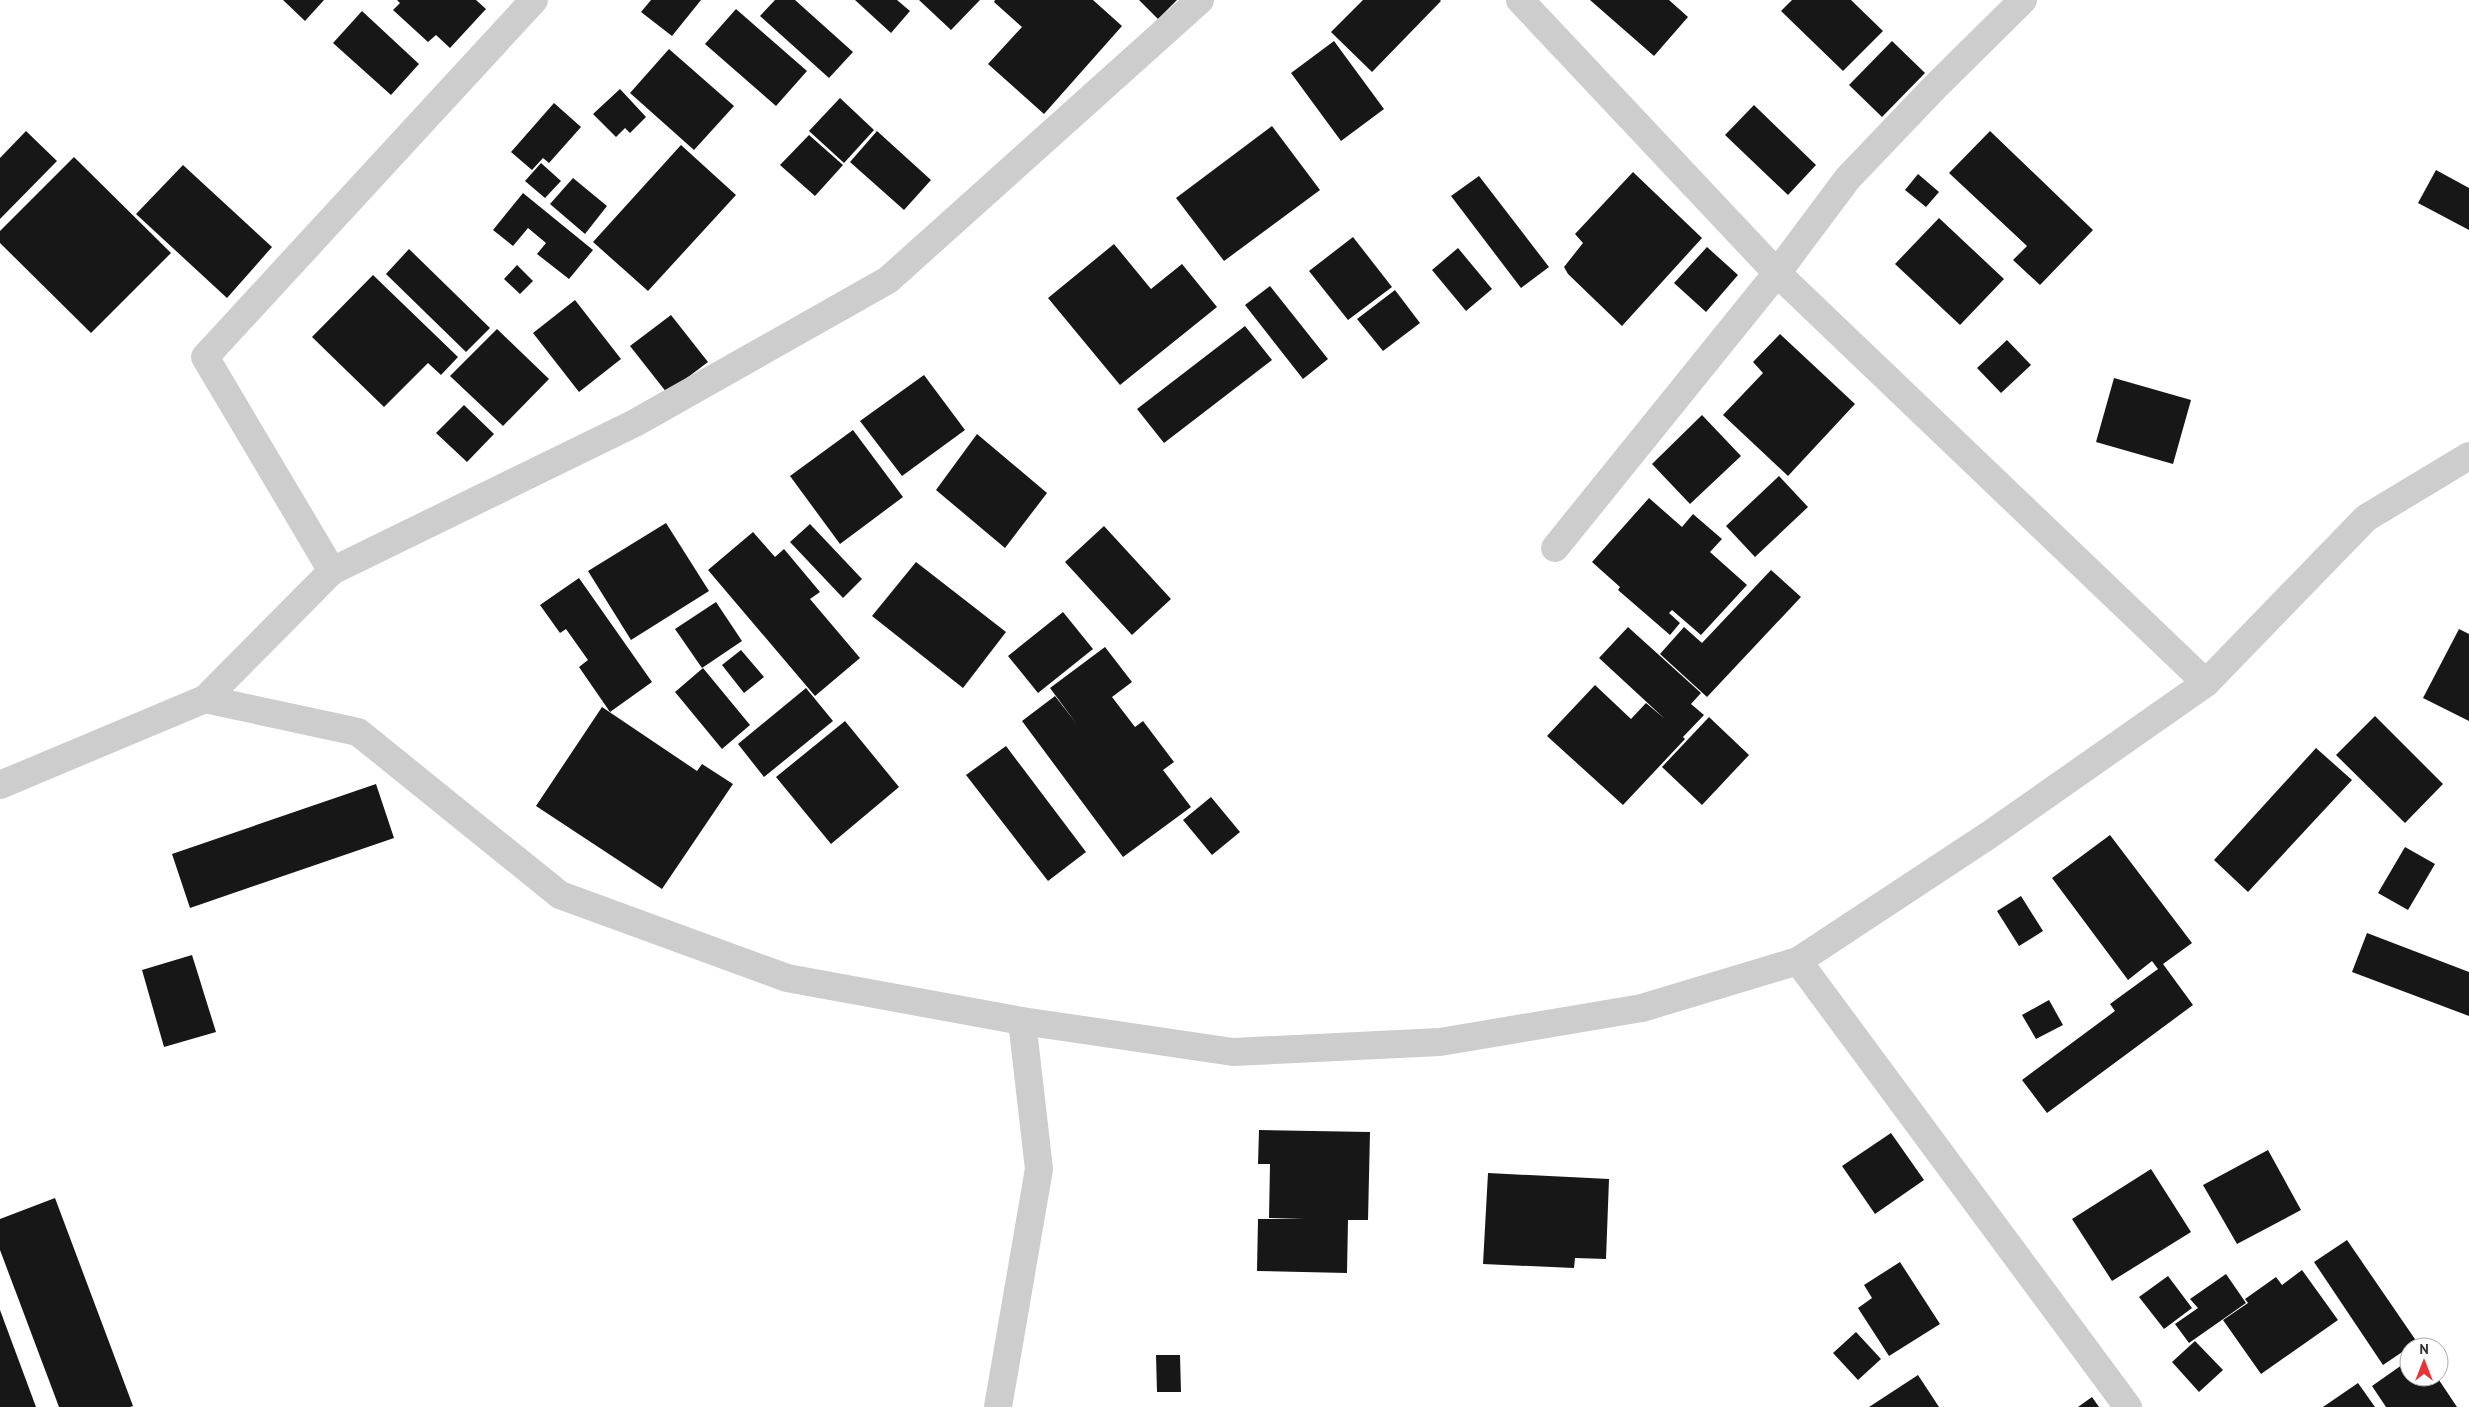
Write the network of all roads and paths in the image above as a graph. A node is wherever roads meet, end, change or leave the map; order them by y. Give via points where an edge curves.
1 (534, 0) edge
2 (1200, 0) edge
3 (1520, 0) edge
4 (2023, 0) edge
5 (1777, 273) junction
6 (2469, 456) edge
7 (1556, 548) dead end
8 (332, 571) junction
9 (2206, 683) junction
10 (205, 699) junction
11 (0, 785) edge
12 (1798, 961) junction
13 (1022, 1021) junction
14 (998, 1407) edge
15 (2128, 1407) edge

1 - 8 street via 205,357
2 - 8 street via 888,280 635,423
3 - 5 street
4 - 5 street via 1848,178
5 - 7 street
5 - 9 street
6 - 9 street via 2366,518
8 - 10 street
9 - 12 street via 1989,836
10 - 11 street
10 - 13 street via 358,732 560,895 787,978
12 - 13 street via 1642,1008 1440,1042 1233,1052
12 - 15 street
13 - 14 street via 1039,1170

